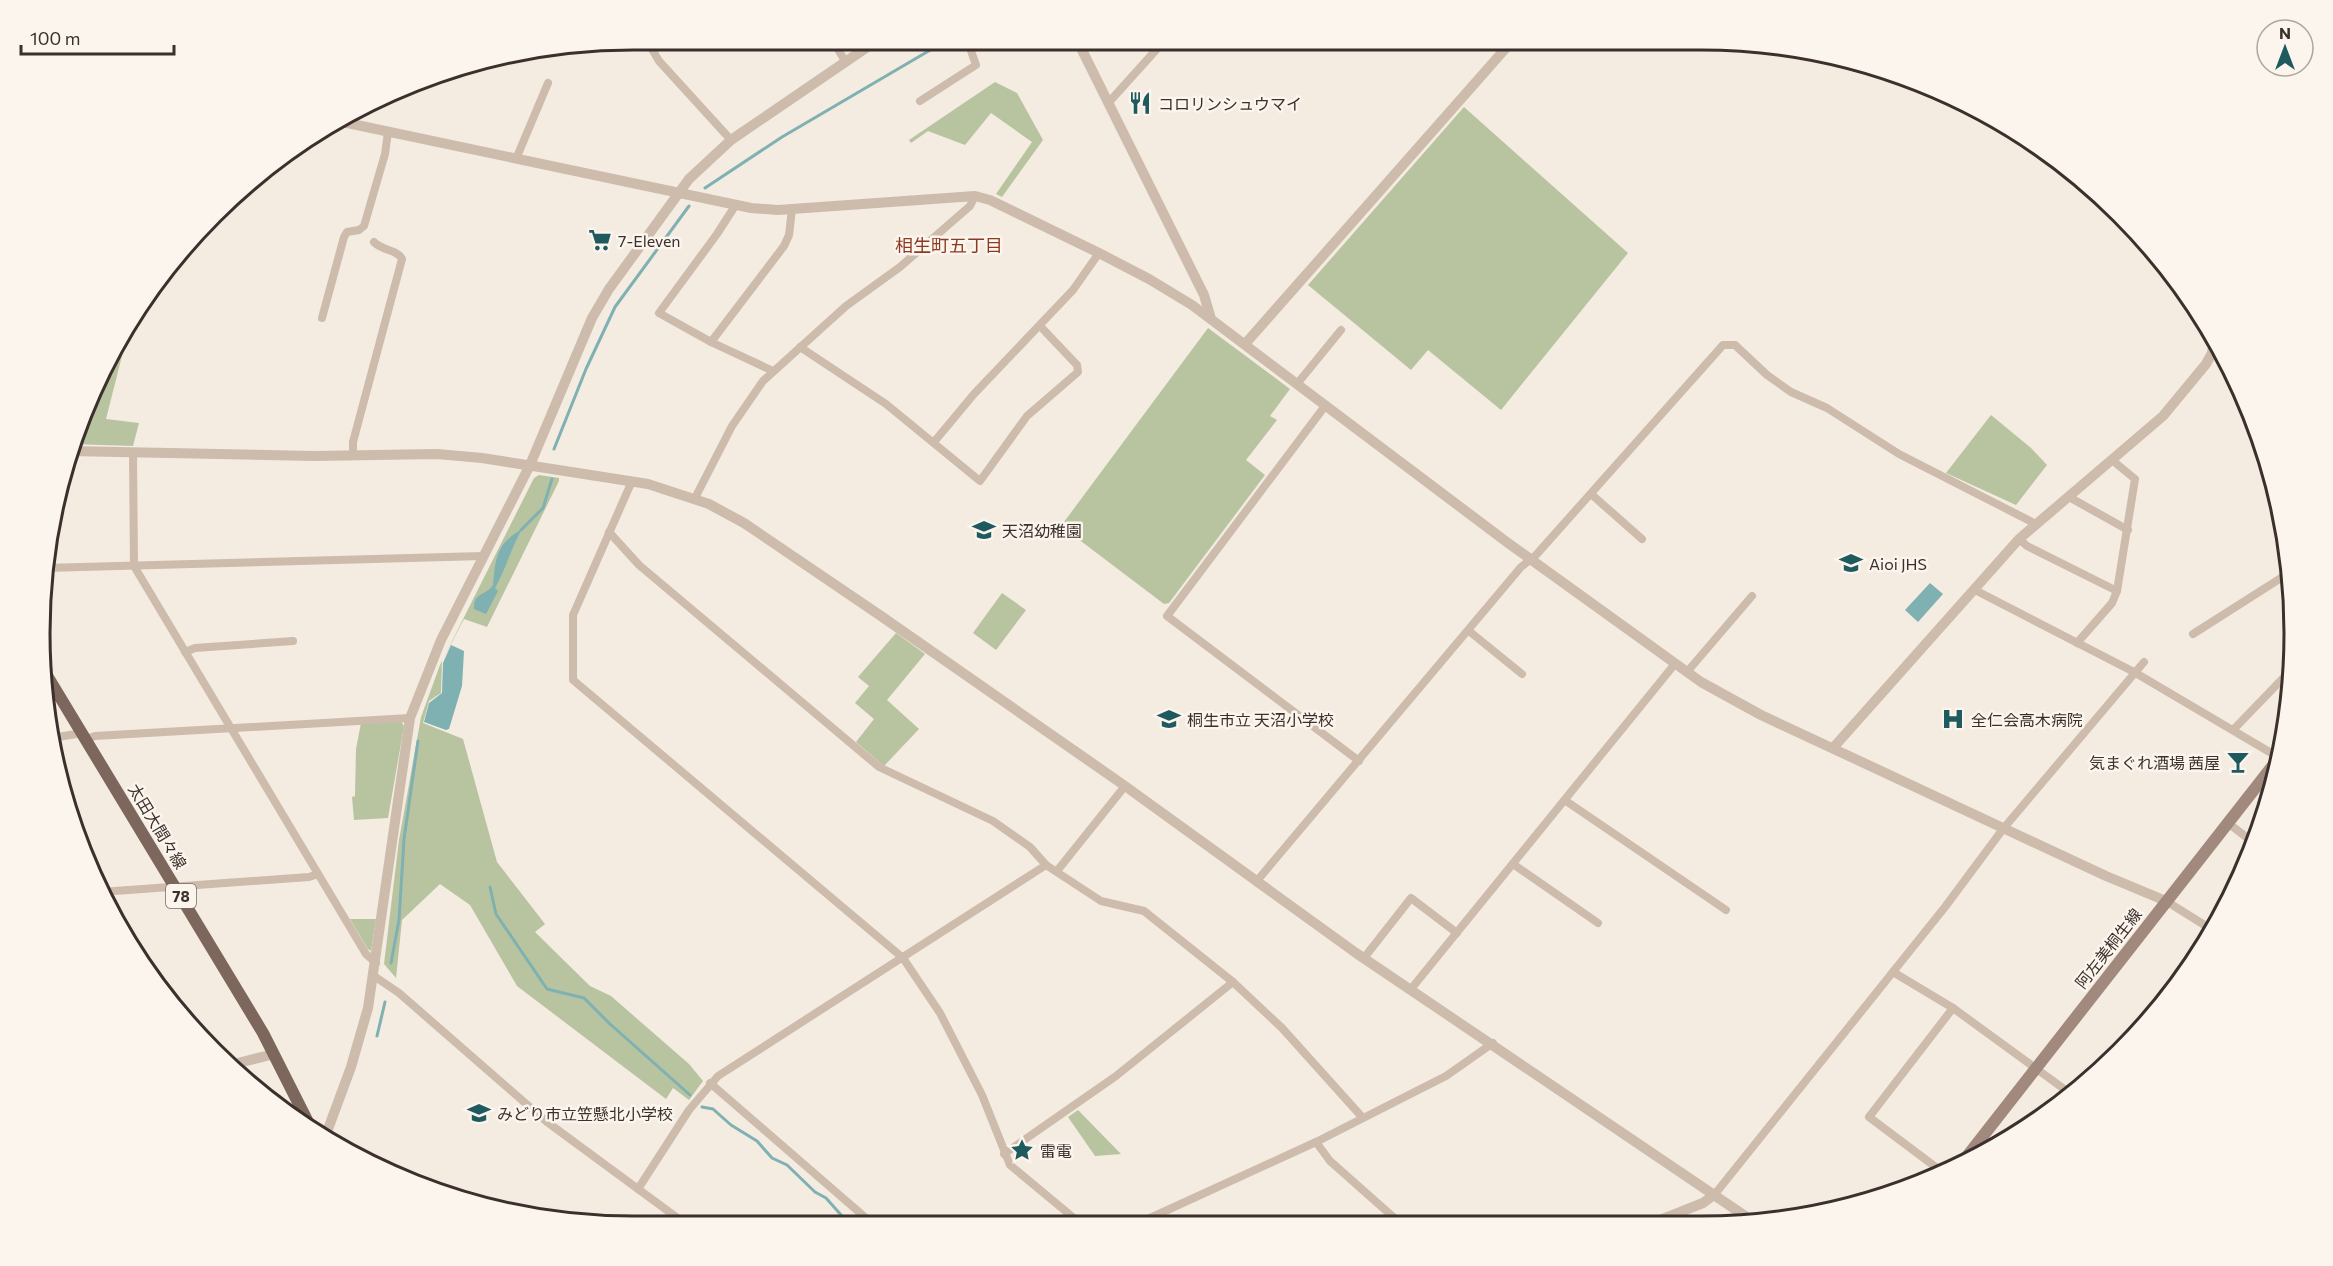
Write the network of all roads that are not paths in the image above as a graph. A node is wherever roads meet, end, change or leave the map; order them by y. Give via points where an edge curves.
1 (652, 50) edge
2 (838, 50) edge
3 (862, 50) edge
4 (971, 50) edge
5 (1083, 50) edge
6 (1156, 50) edge
7 (1504, 50) edge
8 (845, 61) junction
9 (548, 83) dead end
10 (920, 101) dead end
11 (1110, 101) junction
12 (349, 124) edge
13 (388, 132) junction
14 (730, 140) junction
15 (516, 159) junction
16 (678, 192) junction
17 (975, 196) junction
18 (735, 206) junction
19 (792, 209) junction
20 (374, 243) dead end
21 (1100, 253) junction
22 (322, 318) dead end
23 (1211, 319) junction
24 (1040, 326) junction
25 (1341, 330) dead end
26 (711, 342) junction
27 (1245, 344) junction
28 (800, 347) junction
29 (2211, 353) edge
30 (773, 371) junction
31 (1297, 384) junction
32 (1325, 406) junction
33 (934, 442) junction
34 (78, 451) edge
35 (132, 452) junction
36 (353, 454) junction
37 (2112, 460) junction
38 (530, 465) junction
39 (632, 481) junction
40 (1591, 494) junction
41 (2068, 497) junction
42 (695, 498) junction
43 (2036, 524) junction
44 (2128, 530) junction
45 (609, 532) junction
46 (1642, 538) dead end
47 (2019, 539) junction
48 (483, 556) junction
49 (1531, 560) junction
50 (134, 566) junction
51 (53, 568) edge
52 (2281, 578) edge
53 (1975, 590) junction
54 (2117, 591) junction
55 (1752, 596) dead end
56 (1469, 631) junction
57 (2193, 634) dead end
58 (293, 640) dead end
59 (2078, 643) junction
60 (185, 652) junction
61 (2144, 662) dead end
62 (1674, 664) junction
63 (1687, 672) junction
64 (2134, 672) junction
65 (1522, 674) dead end
66 (2281, 680) edge
67 (52, 684) edge
68 (410, 718) junction
69 (230, 728) junction
70 (2234, 730) junction
71 (84, 736) junction
72 (59, 738) edge
73 (1833, 748) junction
74 (2271, 753) edge
75 (1359, 761) junction
76 (2266, 773) edge
77 (1125, 786) junction
78 (1566, 801) junction
79 (2228, 823) junction
80 (2003, 829) junction
81 (2247, 837) edge
82 (1513, 864) junction
83 (1046, 865) junction
84 (1057, 871) junction
85 (318, 874) junction
86 (1256, 882) junction
87 (175, 886) junction
88 (110, 891) edge
89 (2166, 902) junction
90 (1726, 910) dead end
91 (1598, 923) dead end
92 (2205, 925) edge
93 (1456, 933) junction
94 (903, 958) junction
95 (1364, 958) junction
96 (376, 963) junction
97 (1893, 972) junction
98 (374, 976) junction
99 (1233, 982) junction
100 (1411, 989) junction
101 (1953, 1008) junction
102 (1493, 1043) junction
103 (274, 1054) junction
104 (238, 1063) edge
105 (2036, 1068) junction
106 (710, 1083) junction
107 (2064, 1089) edge
108 (304, 1115) edge
109 (1362, 1117) junction
110 (328, 1130) edge
111 (1316, 1142) junction
112 (1974, 1148) edge
113 (1004, 1154) junction
114 (1935, 1167) edge
115 (638, 1189) junction
116 (1715, 1194) junction
117 (1744, 1215) edge
118 (674, 1216) edge
119 (864, 1216) edge
120 (1070, 1216) edge
121 (1154, 1216) edge
122 (1392, 1216) edge
123 (1670, 1216) edge

1 - 14 street
2 - 8 street
3 - 8 street
4 - 10 street via 976,64
5 - 11 street
6 - 11 street
7 - 27 street
8 - 14 street
9 - 15 street
11 - 23 street via 1204,295
12 - 13 street
13 - 15 street
13 - 22 street via 364,226 346,232
14 - 16 street
15 - 16 street
16 - 18 street
16 - 38 street via 600,304
17 - 19 street
17 - 21 street
17 - 28 street via 970,206 909,259 846,306
18 - 19 street
18 - 26 street via 658,313
19 - 26 street via 784,246
20 - 36 street via 402,259
21 - 23 street
21 - 24 street
23 - 27 street
24 - 33 street
24 - 33 street via 1077,364 1078,372 1027,416 980,481
25 - 31 street
26 - 30 street
27 - 31 street
28 - 30 street
28 - 33 street via 886,404
29 - 37 street via 2163,416
30 - 42 street via 741,411
31 - 32 street
32 - 49 street
32 - 75 street via 1167,616
34 - 35 street
35 - 36 street
35 - 50 street
36 - 38 street via 437,454
37 - 41 street
37 - 44 street via 2134,479
38 - 39 street
38 - 48 street
39 - 42 street
39 - 45 street
40 - 43 street via 1723,345 1729,344 1791,392 1827,408 1899,454
40 - 46 street
40 - 49 street
41 - 43 street
41 - 44 street
42 - 77 street via 744,523
43 - 47 street
44 - 54 street
45 - 83 street via 639,565 867,758 993,821 1030,847
45 - 94 street via 573,615 573,681
47 - 53 street
47 - 54 street
48 - 50 street
48 - 68 street via 441,640
49 - 56 street
49 - 62 street
50 - 51 street
50 - 60 street
52 - 57 street
53 - 59 street
53 - 73 street
54 - 59 street via 2112,603
55 - 63 street
56 - 65 street
56 - 75 street
58 - 60 street
59 - 64 street
60 - 69 street
61 - 64 street
62 - 63 street
62 - 78 street
63 - 73 street via 1742,705
64 - 70 street
64 - 80 street
66 - 70 street
67 - 71 main road, 太田大間々線 / 78
68 - 69 street
68 - 96 street
69 - 71 street
69 - 85 street
70 - 74 street
71 - 72 street
71 - 87 main road, 太田大間々線 / 78
73 - 80 street
75 - 86 street
76 - 79 main road, 阿左美桐生線
77 - 84 street
77 - 86 street
78 - 82 street
78 - 90 street
79 - 81 street
79 - 89 main road, 阿左美桐生線
80 - 89 street
80 - 97 street
82 - 91 street
82 - 93 street
83 - 84 street
83 - 94 street
84 - 99 street via 1101,901 1144,911
85 - 87 street via 309,878
85 - 96 street via 366,954
86 - 95 street
87 - 88 street
87 - 103 main road, 太田大間々線 / 78
89 - 92 street
89 - 105 main road, 阿左美桐生線
93 - 95 street via 1412,898
93 - 100 street
94 - 106 street
94 - 113 street via 940,1013 982,1095
95 - 100 street
96 - 98 street
97 - 101 street
97 - 116 street
98 - 110 street via 358,1046
98 - 115 street via 399,993 547,1122
99 - 109 street via 1282,1028
99 - 113 street via 1116,1076
100 - 102 street
101 - 105 street
101 - 114 street via 1869,1117
102 - 109 street via 1446,1076
102 - 116 street
103 - 104 street
103 - 108 main road, 太田大間々線 / 78
105 - 107 street
105 - 112 main road, 阿左美桐生線
106 - 115 street via 688,1110
106 - 119 street
109 - 111 street
111 - 121 street
111 - 122 street via 1330,1161
113 - 120 street via 1014,1169
115 - 118 street
116 - 117 street
116 - 123 street

